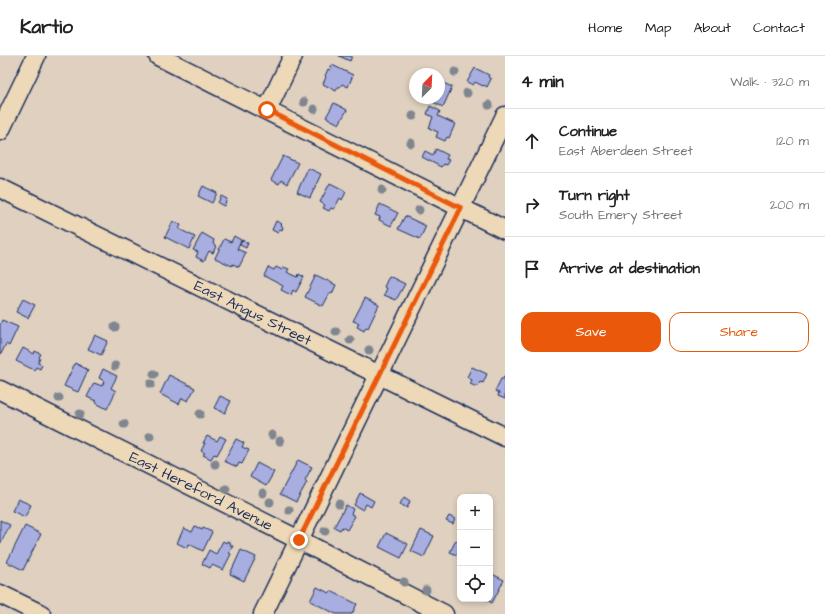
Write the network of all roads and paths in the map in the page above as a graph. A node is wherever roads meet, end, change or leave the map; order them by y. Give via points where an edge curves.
1 (36, 56) edge
2 (293, 56) edge
3 (162, 57) edge
4 (267, 110) junction
5 (505, 116) edge
6 (0, 131) edge
7 (0, 188) edge
8 (461, 208) junction
9 (505, 230) edge
10 (380, 375) junction
11 (0, 390) edge
12 (505, 437) edge
13 (299, 540) junction
14 (0, 594) edge
15 (41, 614) edge
16 (263, 614) edge
17 (444, 614) edge

1 - 6 street
2 - 4 street
3 - 4 street
4 - 8 street
5 - 8 street
7 - 10 street, East Angus Street
8 - 9 street
8 - 10 street
10 - 12 street, East Angus Street
10 - 13 street
11 - 13 street, East Hereford Avenue
13 - 16 street
13 - 17 street, East Hereford Avenue
14 - 15 street

